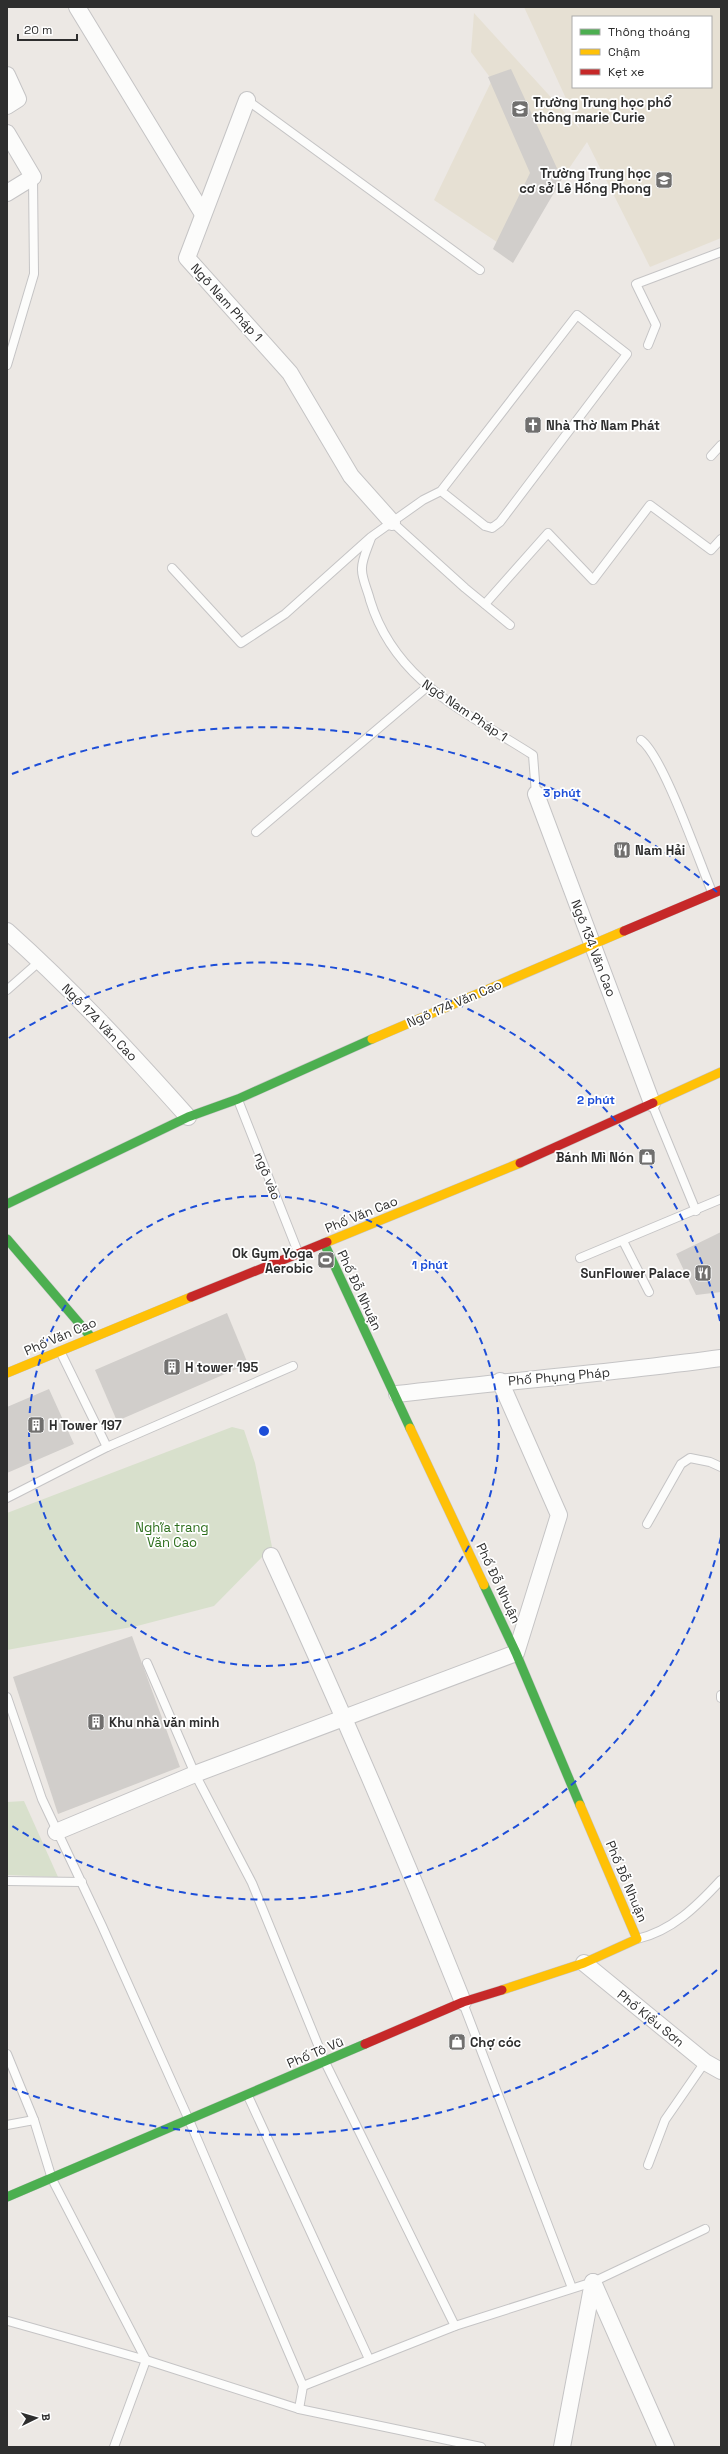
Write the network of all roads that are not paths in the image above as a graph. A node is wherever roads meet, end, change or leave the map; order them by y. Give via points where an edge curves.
1 (77, 7) edge
2 (7, 75) edge
3 (247, 100) joint
4 (7, 106) edge
5 (7, 133) edge
6 (33, 177) junction
7 (7, 194) edge
8 (202, 214) junction
9 (721, 252) edge
10 (480, 270) dead end
11 (648, 345) dead end
12 (7, 365) edge
13 (721, 445) edge
14 (711, 456) dead end
15 (441, 491) junction
16 (392, 522) junction
17 (371, 537) junction
18 (721, 539) edge
19 (172, 568) dead end
20 (485, 604) junction
21 (510, 625) dead end
22 (427, 687) junction
23 (641, 740) dead end
24 (536, 794) joint
25 (256, 832) dead end
26 (717, 891) edge
27 (7, 931) edge
28 (594, 944) junction
29 (40, 961) junction
30 (7, 990) edge
31 (721, 1072) edge
32 (238, 1099) junction
33 (652, 1103) junction
34 (188, 1117) junction
35 (721, 1199) edge
36 (7, 1204) edge
37 (696, 1211) junction
38 (7, 1239) edge
39 (623, 1241) junction
40 (324, 1243) junction
41 (16, 1249) junction
42 (7, 1253) edge
43 (299, 1253) junction
44 (580, 1258) dead end
45 (649, 1292) dead end
46 (91, 1337) junction
47 (59, 1351) junction
48 (721, 1358) edge
49 (293, 1366) dead end
50 (7, 1373) edge
51 (500, 1381) junction
52 (397, 1394) junction
53 (108, 1447) junction
54 (721, 1467) edge
55 (7, 1498) edge
56 (648, 1524) dead end
57 (271, 1556) dead end
58 (516, 1653) junction
59 (147, 1663) dead end
60 (7, 1697) edge
61 (345, 1717) junction
62 (195, 1774) junction
63 (56, 1832) junction
64 (721, 1880) edge
65 (7, 1881) edge
66 (82, 1882) junction
67 (637, 1939) junction
68 (584, 1963) junction
69 (463, 2002) junction
70 (7, 2054) edge
71 (325, 2062) junction
72 (705, 2062) junction
73 (721, 2072) edge
74 (248, 2095) junction
75 (34, 2120) junction
76 (189, 2120) junction
77 (7, 2125) edge
78 (648, 2164) dead end
79 (52, 2179) junction
80 (7, 2198) edge
81 (705, 2229) dead end
82 (593, 2282) junction
83 (572, 2288) junction
84 (8, 2321) dead end
85 (455, 2326) junction
86 (146, 2360) junction
87 (369, 2360) junction
88 (303, 2386) junction
89 (299, 2409) junction
90 (114, 2447) edge
91 (481, 2447) edge
92 (562, 2447) edge
93 (666, 2447) edge

1 - 8 street
2 - 4 street via 18,99
3 - 8 street
3 - 10 lane
5 - 6 street
6 - 7 street
6 - 12 lane via 34,274
8 - 16 street, Ngõ Nam Pháp 1 via 188,258 290,373 350,476
9 - 11 lane via 636,284 656,325
13 - 14 lane
15 - 15 lane via 485,526 492,528 500,522 627,354 577,315
15 - 16 lane via 423,500
16 - 17 lane
16 - 20 lane
17 - 19 lane via 285,614 241,644
17 - 22 lane, Ngõ Nam Pháp 1 via 362,570 377,622 393,651 411,673
18 - 20 lane via 711,550 650,506 593,580 548,533
20 - 21 lane
22 - 24 lane, Ngõ Nam Pháp 1 via 533,756
22 - 25 lane
23 - 26 lane via 648,745 663,773
24 - 28 street, Ngõ 134 Văn Cao via 567,880
26 - 28 street, Ngõ 174 Văn Cao
27 - 29 street, Ngõ 174 Văn Cao
28 - 32 street, Ngõ 174 Văn Cao via 330,1056
28 - 33 street, Ngõ 134 Văn Cao
29 - 30 lane
29 - 34 street, Ngõ 174 Văn Cao via 110,1030
31 - 33 street, Phố Văn Cao
32 - 34 street, Ngõ 174 Văn Cao
32 - 43 lane, ngõ vào
33 - 37 lane
33 - 40 street, Phố Văn Cao via 502,1171
34 - 36 street, Ngõ 174 Văn Cao
35 - 37 lane
37 - 39 lane
38 - 41 street
39 - 44 lane
39 - 45 lane
40 - 43 street, Phố Văn Cao
40 - 52 street, Phố Đỗ Nhuận via 364,1332
41 - 42 lane
41 - 46 street
43 - 46 street, Phố Văn Cao
46 - 47 street, Phố Văn Cao
47 - 50 street, Phố Văn Cao
47 - 53 lane
48 - 51 street, Phố Phụng Pháp via 632,1370
49 - 53 lane
51 - 52 street, Phố Phụng Pháp
51 - 58 street via 559,1515
52 - 58 street, Phố Đỗ Nhuận
53 - 55 lane
54 - 56 lane via 690,1458 681,1464
57 - 61 street
58 - 61 street
58 - 67 street, Phố Đỗ Nhuận
59 - 62 lane
60 - 63 lane via 34,1778
61 - 62 street
61 - 69 street
62 - 63 street
62 - 71 lane via 252,1883
63 - 66 lane
64 - 67 lane via 676,1922 658,1934
65 - 66 lane
66 - 76 lane
67 - 68 street, Phố Tô Vũ
68 - 69 street, Phố Tô Vũ
68 - 72 street, Phố Kiều Sơn
69 - 71 street, Phố Tô Vũ
69 - 83 lane
70 - 75 lane
71 - 74 street, Phố Tô Vũ
71 - 85 lane
72 - 73 street, Phố Kiều Sơn
72 - 78 lane via 665,2120
74 - 76 street, Phố Tô Vũ
74 - 87 lane
75 - 77 lane
75 - 79 lane
76 - 79 street, Phố Tô Vũ
76 - 88 lane
79 - 80 street, Phố Tô Vũ
79 - 86 lane
81 - 82 lane
82 - 83 lane
82 - 92 street
82 - 93 street
83 - 85 lane
84 - 86 lane
85 - 87 lane
86 - 89 lane
86 - 90 lane
87 - 88 lane
88 - 89 lane
89 - 91 lane

